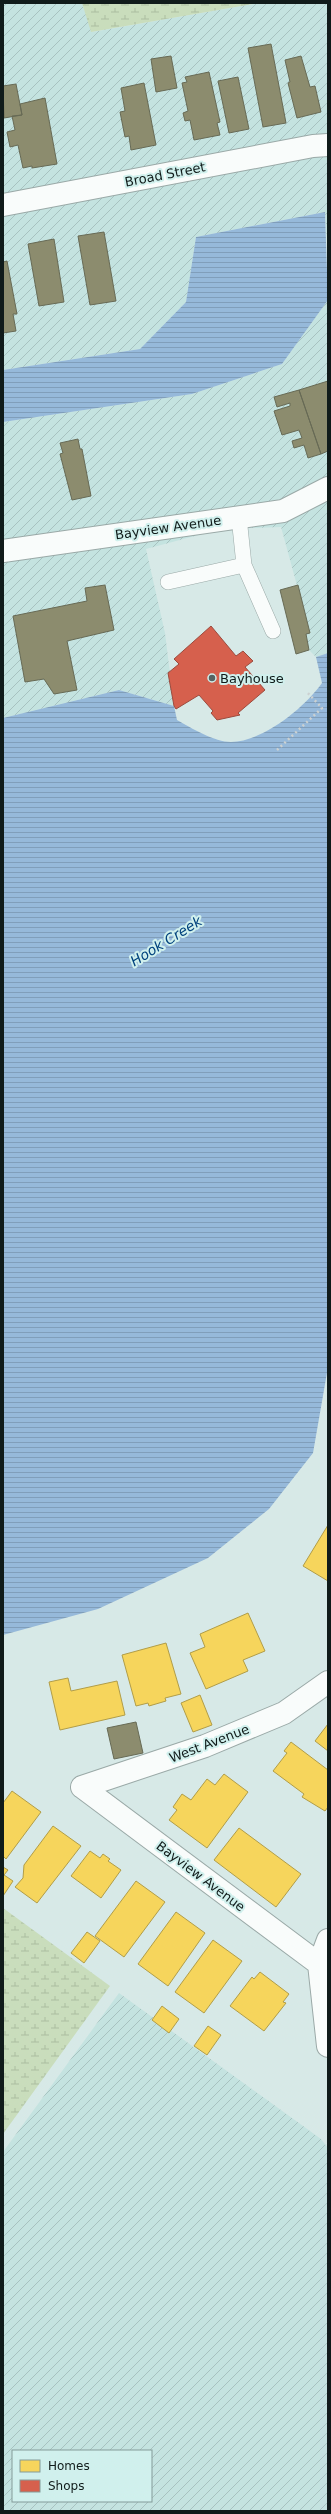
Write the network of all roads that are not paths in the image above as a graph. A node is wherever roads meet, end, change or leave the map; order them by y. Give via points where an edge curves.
1 (328, 145) edge
2 (3, 205) edge
3 (328, 488) edge
4 (239, 517) junction
5 (3, 551) edge
6 (244, 565) junction
7 (168, 582) dead end
8 (273, 631) dead end
9 (328, 1682) edge
10 (82, 1787) joint
11 (328, 1940) edge
12 (319, 1964) junction
13 (328, 2046) edge

1 - 2 street, Broad Street
3 - 4 street, Bayview Avenue via 283,511
4 - 5 street, Bayview Avenue
4 - 6 lane
6 - 7 lane
6 - 8 lane
9 - 10 street, West Avenue via 277,1716 205,1746
10 - 12 street, Bayview Avenue
11 - 12 street
12 - 13 street

